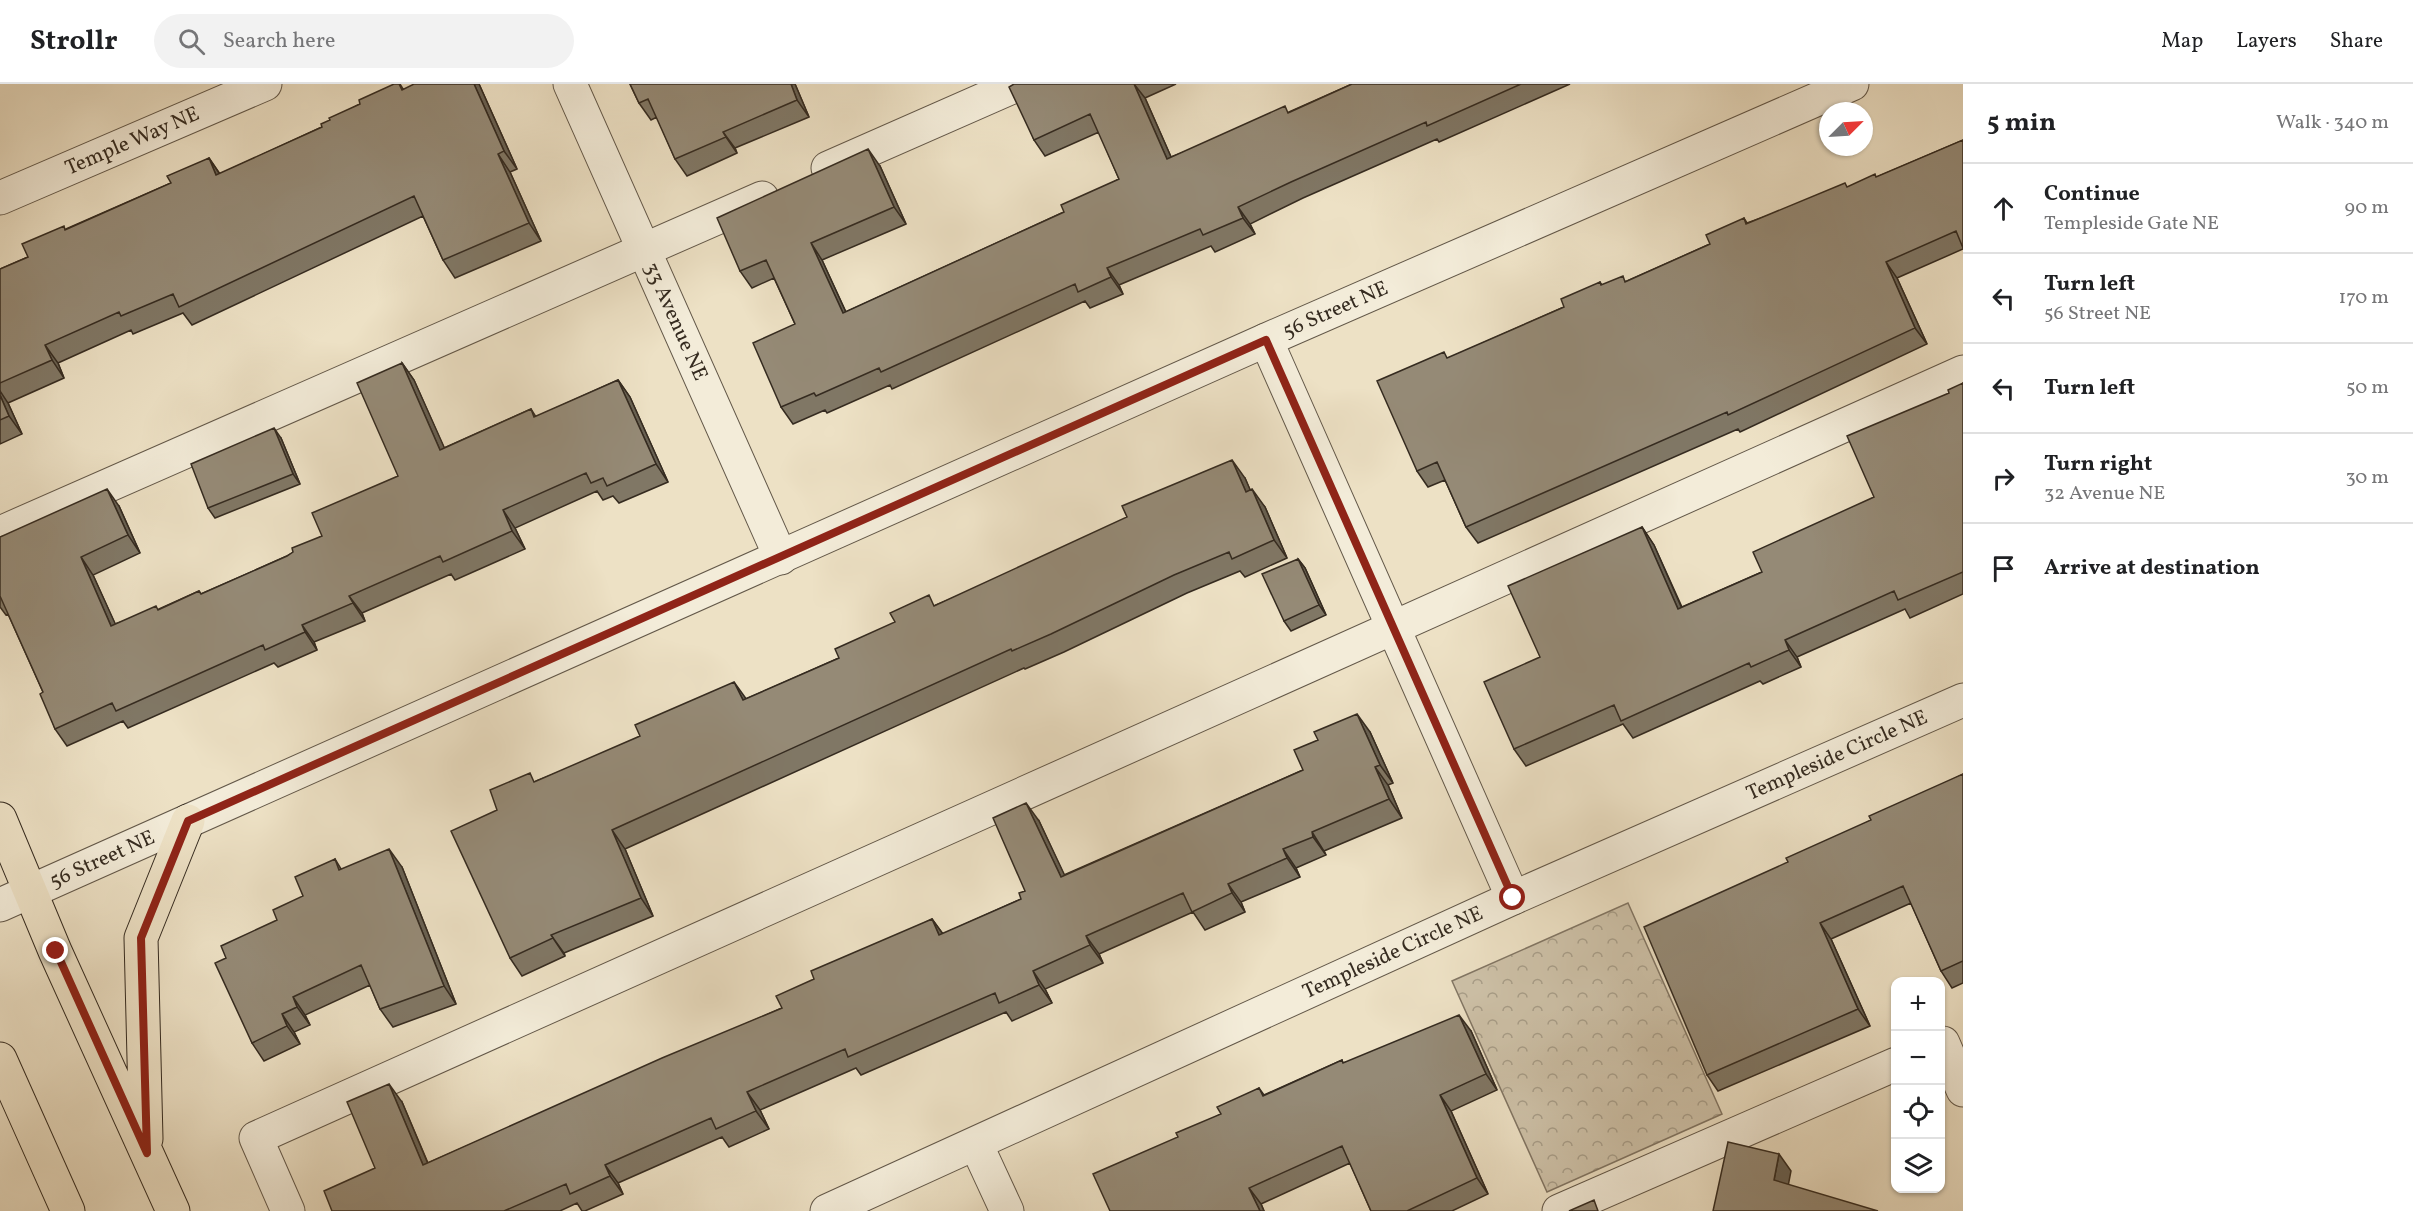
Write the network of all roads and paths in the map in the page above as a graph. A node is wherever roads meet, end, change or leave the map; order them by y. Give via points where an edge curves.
1 (265, 84) edge
2 (570, 84) edge
3 (1019, 84) edge
4 (1852, 84) edge
5 (0, 198) edge
6 (644, 250) junction
7 (1266, 340) junction
8 (1963, 372) edge
9 (0, 533) edge
10 (781, 558) junction
11 (1394, 628) junction
12 (1963, 700) edge
13 (0, 819) edge
14 (188, 821) junction
15 (30, 891) junction
16 (1513, 898) junction
17 (0, 905) edge
18 (1949, 1040) edge
19 (0, 1059) edge
20 (1891, 1066) edge
21 (1963, 1090) edge
22 (976, 1144) junction
23 (147, 1153) junction
24 (68, 1211) edge
25 (173, 1211) edge
26 (288, 1211) edge
27 (827, 1211) edge
28 (1007, 1211) edge
29 (1559, 1211) edge

1 - 5 street, Temple Way NE
2 - 6 street, 33 Avenue NE
3 - 6 street
4 - 7 street, 56 Street NE
6 - 9 street
6 - 10 street, 33 Avenue NE
7 - 10 street, 56 Street NE
7 - 11 street
8 - 11 street
10 - 14 street, 56 Street NE
11 - 16 street
11 - 26 street via 256,1138
12 - 16 street, Templeside Circle NE
13 - 15 main road
14 - 15 street, 56 Street NE
14 - 23 main road via 141,938
15 - 17 street, 56 Street NE
15 - 23 main road
16 - 22 street, Templeside Circle NE
18 - 21 street
19 - 24 main road
20 - 29 street
22 - 27 street, Templeside Circle NE
22 - 28 street
23 - 25 main road

